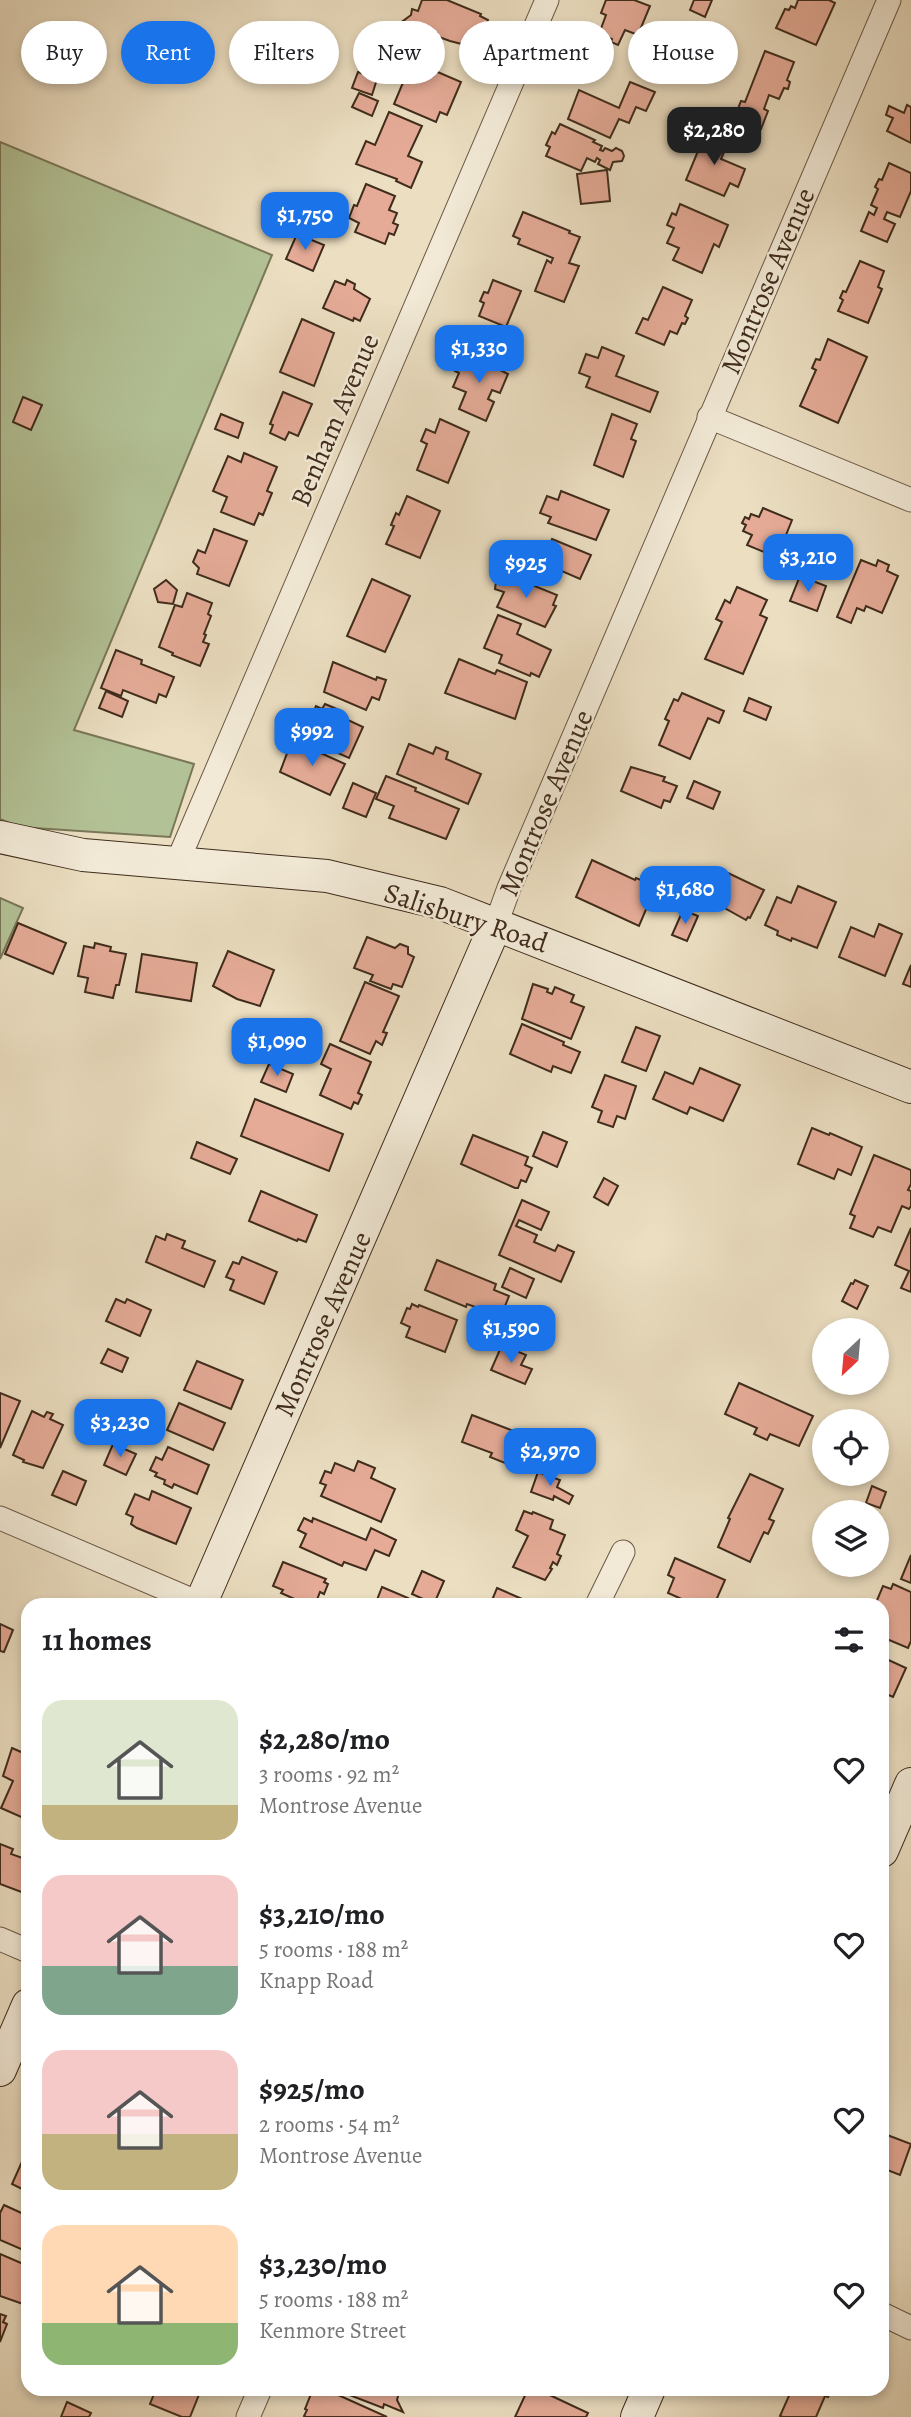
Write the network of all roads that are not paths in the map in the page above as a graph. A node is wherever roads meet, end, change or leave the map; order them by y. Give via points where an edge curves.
1 (547, 0) edge
2 (889, 0) edge
3 (709, 417) junction
4 (911, 500) edge
5 (0, 837) edge
6 (177, 863) junction
7 (496, 924) junction
8 (911, 1087) edge
9 (0, 1518) edge
10 (623, 1552) dead end
11 (186, 1598) edge
12 (203, 1598) edge
13 (600, 1598) edge
14 (911, 1784) edge
15 (889, 1835) edge
16 (0, 1939) edge
17 (21, 1948) edge
18 (21, 2021) edge
19 (0, 2070) edge
20 (257, 2396) edge
21 (646, 2396) edge
22 (247, 2417) edge
23 (637, 2417) edge

1 - 6 street, Benham Avenue
2 - 3 street, Montrose Avenue
3 - 4 street
3 - 7 street, Montrose Avenue
5 - 6 street, Salisbury Road via 83,855
6 - 7 street, Salisbury Road via 327,876 440,903
7 - 8 street, Salisbury Road
7 - 12 street, Montrose Avenue
9 - 11 street
10 - 13 street
14 - 15 street
16 - 17 street
18 - 19 street
20 - 22 street
21 - 23 street

